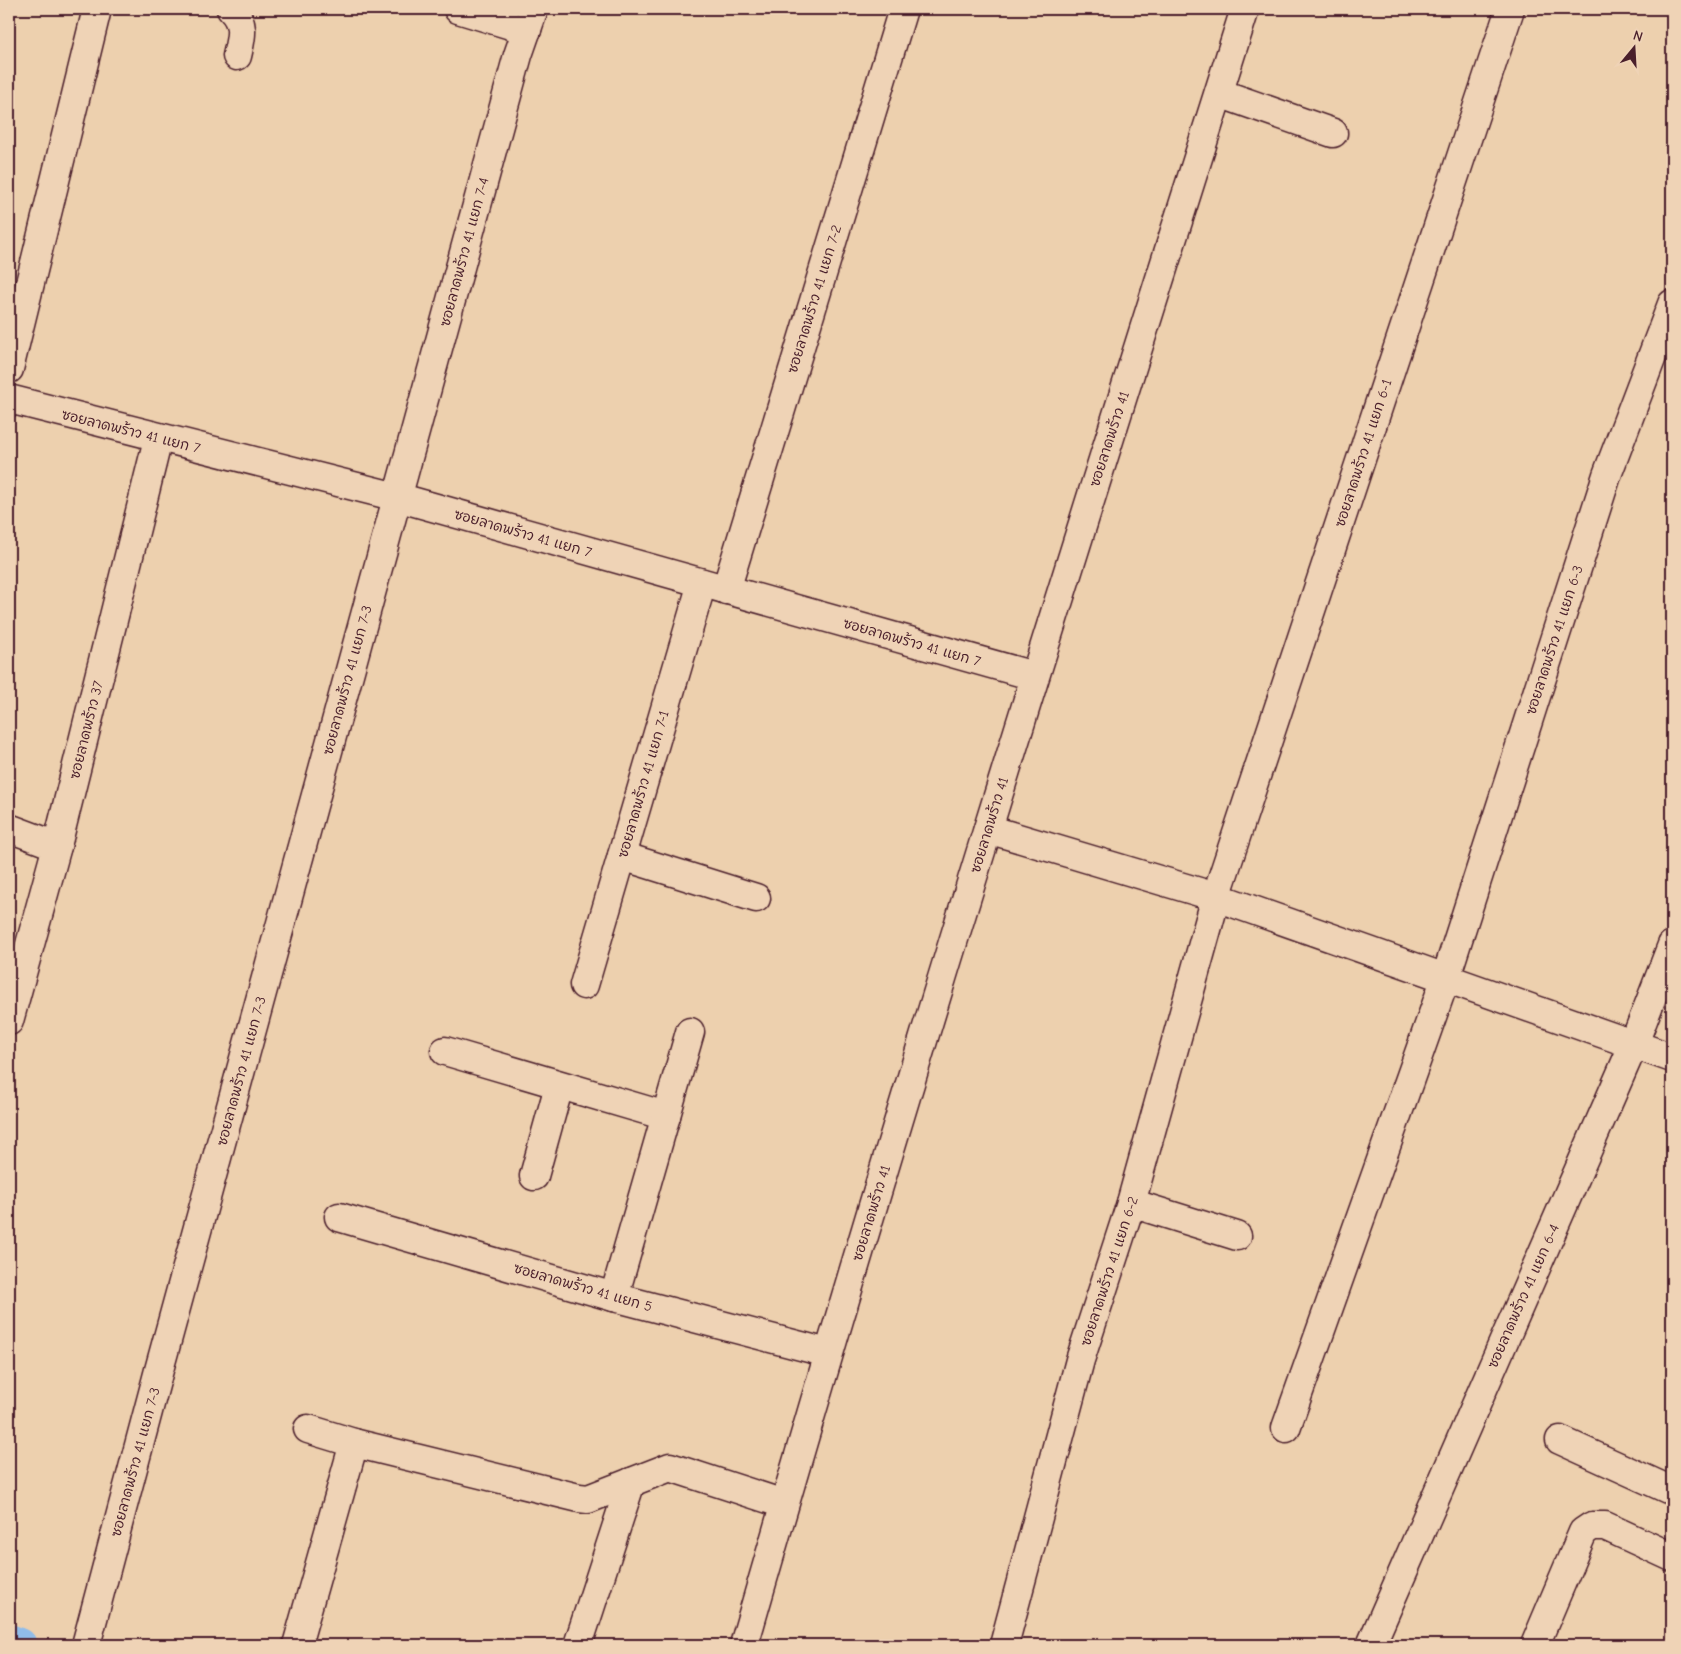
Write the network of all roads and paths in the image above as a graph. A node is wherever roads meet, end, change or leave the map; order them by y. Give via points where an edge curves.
1 (97, 9) edge
2 (231, 9) edge
3 (458, 9) edge
4 (903, 9) edge
5 (1245, 9) edge
6 (1510, 9) edge
7 (530, 19) edge
8 (237, 56) dead end
9 (1218, 93) junction
10 (1333, 133) dead end
11 (17, 297) edge
12 (1672, 304) edge
13 (9, 369) edge
14 (9, 399) edge
15 (158, 438) junction
16 (397, 497) junction
17 (714, 586) junction
18 (1034, 676) junction
19 (9, 828) edge
20 (988, 828) junction
21 (57, 846) junction
22 (622, 856) junction
23 (1216, 897) junction
24 (756, 898) dead end
25 (1672, 945) edge
26 (1445, 980) junction
27 (584, 985) dead end
28 (9, 1021) edge
29 (690, 1032) dead end
30 (1633, 1046) junction
31 (445, 1051) dead end
32 (1672, 1058) edge
33 (559, 1086) junction
34 (666, 1116) junction
35 (534, 1176) dead end
36 (1132, 1203) junction
37 (339, 1217) dead end
38 (1237, 1236) dead end
39 (614, 1297) junction
40 (828, 1353) junction
41 (1286, 1428) dead end
42 (308, 1429) dead end
43 (1560, 1440) dead end
44 (354, 1443) junction
45 (631, 1482) junction
46 (1672, 1490) edge
47 (784, 1504) junction
48 (1672, 1557) edge
49 (86, 1645) edge
50 (297, 1645) edge
51 (578, 1645) edge
52 (744, 1645) edge
53 (1004, 1645) edge
54 (1371, 1645) edge
55 (1535, 1645) edge

1 - 11 street
2 - 8 street via 243,30
3 - 7 street
4 - 17 street, ซอยลาดพร้าว 41 แยก 7-2
5 - 9 street, ซอยลาดพร้าว 41
6 - 23 street, ซอยลาดพร้าว 41 แยก 6-1
7 - 16 street, ซอยลาดพร้าว 41 แยก 7-4
9 - 10 street
9 - 18 street, ซอยลาดพร้าว 41
11 - 13 street
12 - 26 street, ซอยลาดพร้าว 41 แยก 6-3 via 1607,475
14 - 15 street, ซอยลาดพร้าว 41 แยก 7
15 - 16 street, ซอยลาดพร้าว 41 แยก 7
15 - 21 street, ซอยลาดพร้าว 37
16 - 17 street, ซอยลาดพร้าว 41 แยก 7
16 - 49 street, ซอยลาดพร้าว 41 แยก 7-3
17 - 18 street, ซอยลาดพร้าว 41 แยก 7
17 - 22 street, ซอยลาดพร้าว 41 แยก 7-1
18 - 20 street, ซอยลาดพร้าว 41
19 - 21 street
20 - 23 street
20 - 40 street, ซอยลาดพร้าว 41
21 - 28 street, ซอยลาดพร้าว 37
22 - 24 street
22 - 27 street, ซอยลาดพร้าว 41 แยก 7-1
23 - 26 street
23 - 36 street, ซอยลาดพร้าว 41 แยก 6-2
25 - 30 street, ซอยลาดพร้าว 41 แยก 6-4
26 - 30 street
26 - 41 street, ซอยลาดพร้าว 41 แยก 6-3
29 - 34 street
30 - 32 street
30 - 54 street, ซอยลาดพร้าว 41 แยก 6-4
31 - 33 street
33 - 34 street
33 - 35 street
34 - 39 street
36 - 38 street
36 - 53 street, ซอยลาดพร้าว 41 แยก 6-2 via 1080,1360
37 - 39 street, ซอยลาดพร้าว 41 แยก 5
39 - 40 street, ซอยลาดพร้าว 41 แยก 5
40 - 47 street, ซอยลาดพร้าว 41
42 - 44 street
43 - 46 street
44 - 45 street via 579,1498 588,1499
44 - 50 street
45 - 47 street via 670,1466
45 - 51 street
47 - 52 street, ซอยลาดพร้าว 41
48 - 55 street via 1605,1526 1592,1526 1583,1532

